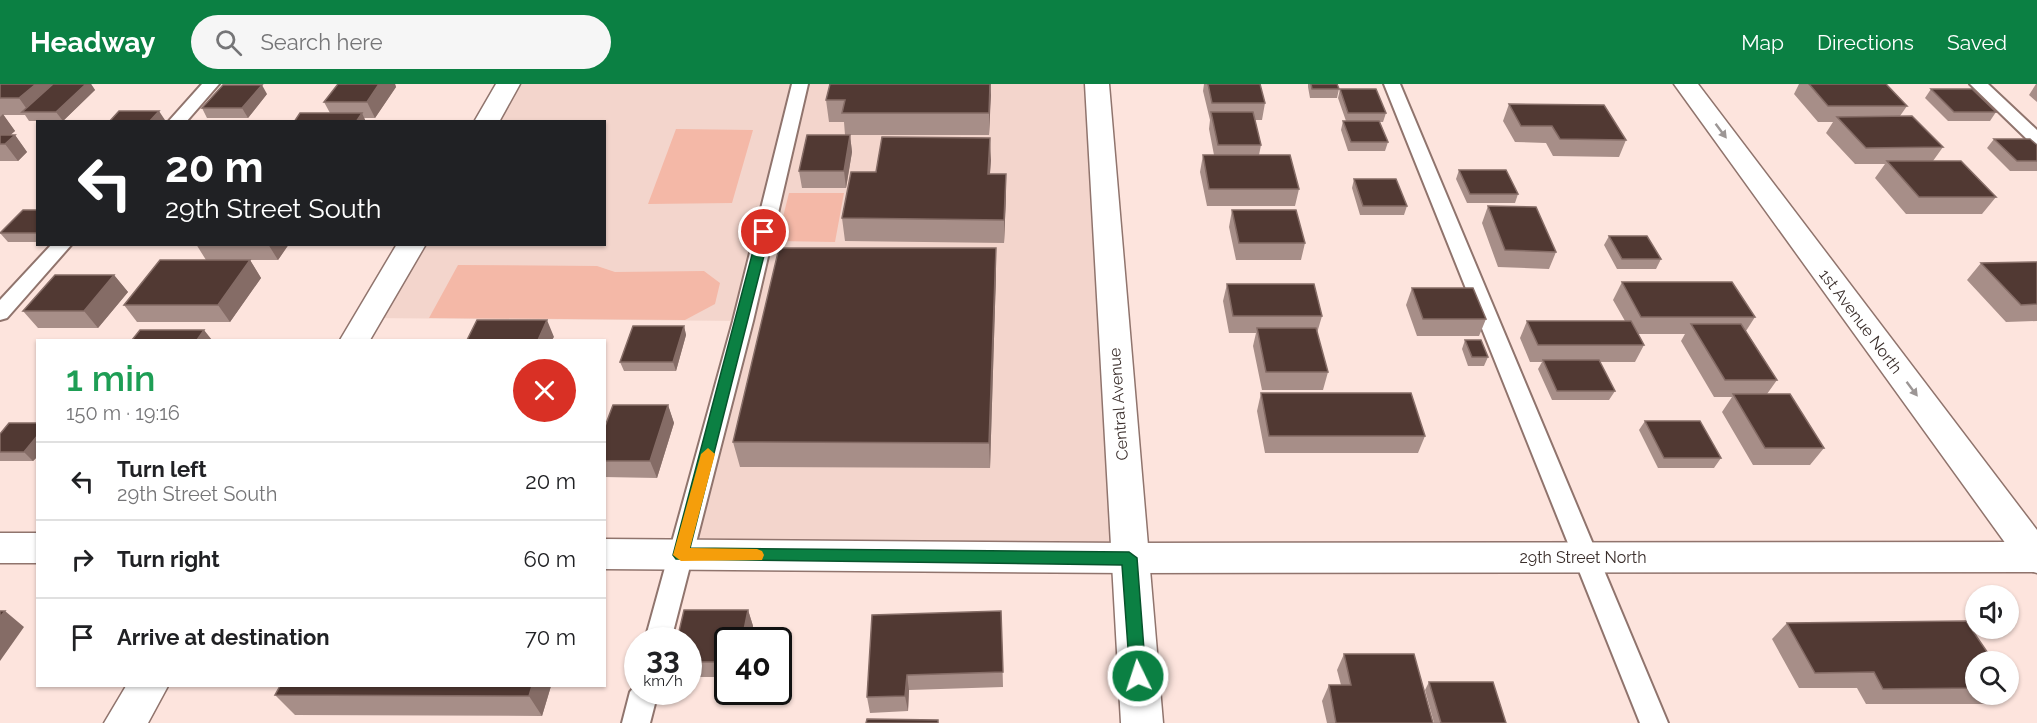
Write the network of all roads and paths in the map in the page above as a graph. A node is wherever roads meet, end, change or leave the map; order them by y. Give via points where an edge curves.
1 (211, 84) edge
2 (508, 84) edge
3 (800, 84) edge
4 (1097, 84) edge
5 (1392, 84) edge
6 (1686, 84) edge
7 (1978, 84) edge
8 (178, 120) edge
9 (487, 120) edge
10 (2037, 139) edge
11 (61, 246) edge
12 (411, 246) edge
13 (0, 313) edge
14 (356, 339) edge
15 (0, 548) edge
16 (36, 548) edge
17 (606, 554) edge
18 (681, 555) junction
19 (1586, 557) junction
20 (2037, 557) edge
21 (1129, 558) junction
22 (662, 627) edge
23 (147, 687) edge
24 (641, 705) edge
25 (125, 723) edge
26 (636, 723) edge
27 (1142, 723) edge
28 (1654, 723) edge

1 - 8 lane
2 - 9 street
3 - 18 lane
4 - 21 street, Central Avenue
5 - 19 lane
6 -> 20 street, 1st Avenue North
7 - 10 lane
11 - 13 lane
12 - 14 street
15 - 16 street
17 - 18 street, 29th Street North
18 - 21 street, 29th Street North
18 - 22 lane
19 - 20 street, 29th Street North
19 - 21 street, 29th Street North
19 - 28 lane
21 - 27 street, Central Avenue
23 - 25 street
24 - 26 lane

